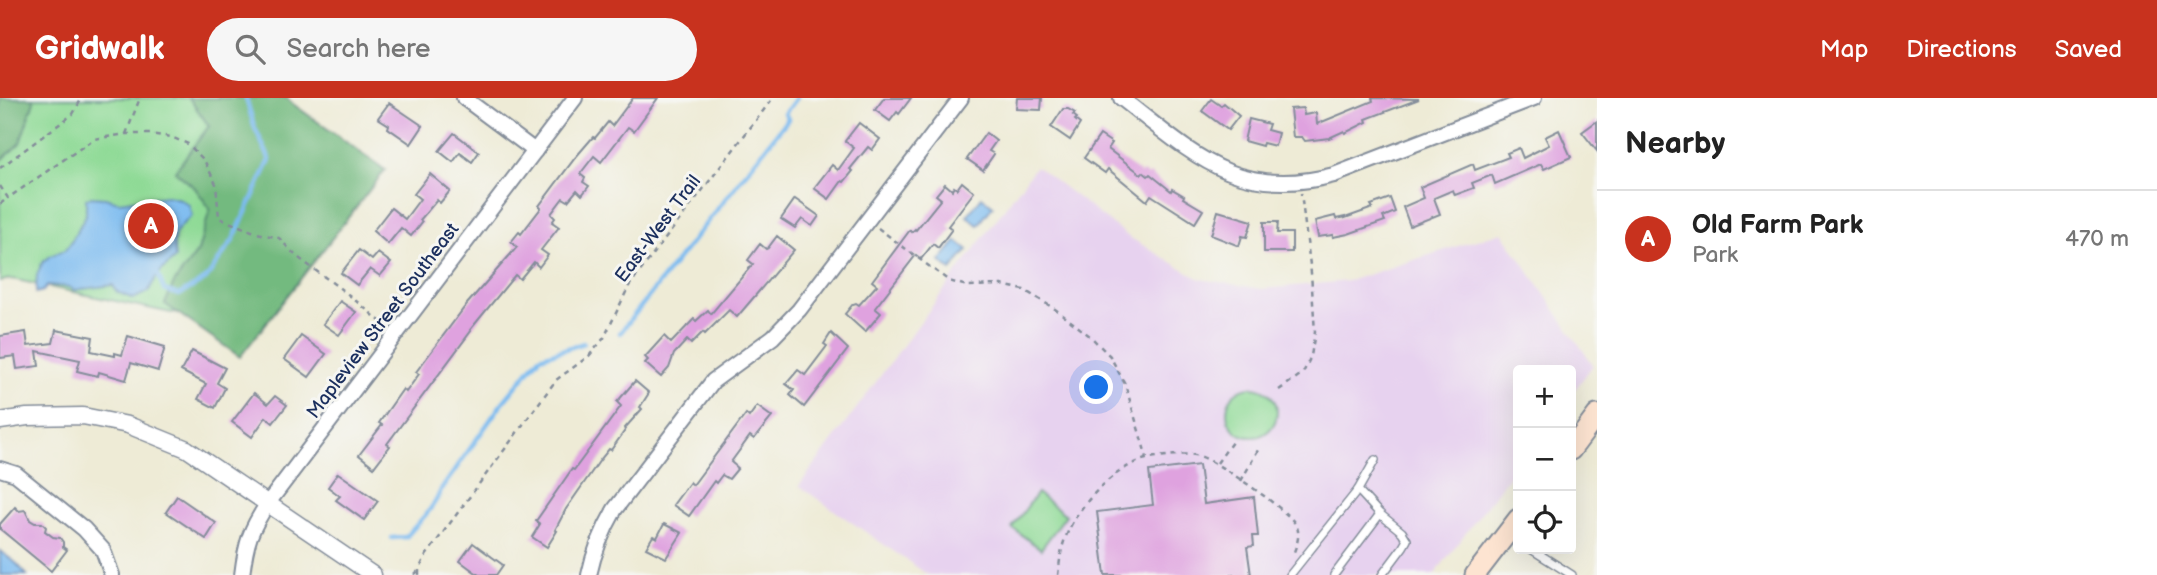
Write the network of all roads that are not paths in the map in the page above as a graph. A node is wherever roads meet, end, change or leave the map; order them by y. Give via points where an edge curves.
1 (464, 98) edge
2 (575, 98) edge
3 (961, 98) edge
4 (1121, 98) edge
5 (1534, 98) edge
6 (535, 151) junction
7 (1597, 415) edge
8 (0, 421) edge
9 (1576, 443) edge
10 (1375, 460) dead end
11 (0, 470) edge
12 (1358, 489) junction
13 (268, 503) junction
14 (1380, 514) junction
15 (1513, 532) edge
16 (1539, 554) edge
17 (112, 575) edge
18 (242, 575) edge
19 (373, 575) edge
20 (589, 575) edge
21 (1290, 575) edge
22 (1334, 575) edge
23 (1382, 575) edge
24 (1475, 575) edge
25 (1572, 575) edge

1 - 6 street
2 - 6 street, Mapleview Street Southeast
3 - 20 street via 789,321 713,381 615,509
4 - 5 street via 1198,156 1228,172 1272,183 1300,183 1334,175
6 - 13 street, Mapleview Street Southeast
7 - 9 main road
8 - 13 street via 83,416 128,425 187,449
10 - 12 lane
11 - 17 street via 16,474 84,529 103,550
12 - 14 lane
12 - 21 lane
13 - 18 street, Mapleview Street Southeast via 253,525
13 - 19 street
14 - 22 lane
14 - 23 lane via 1406,540
15 - 24 main road
16 - 25 lane

